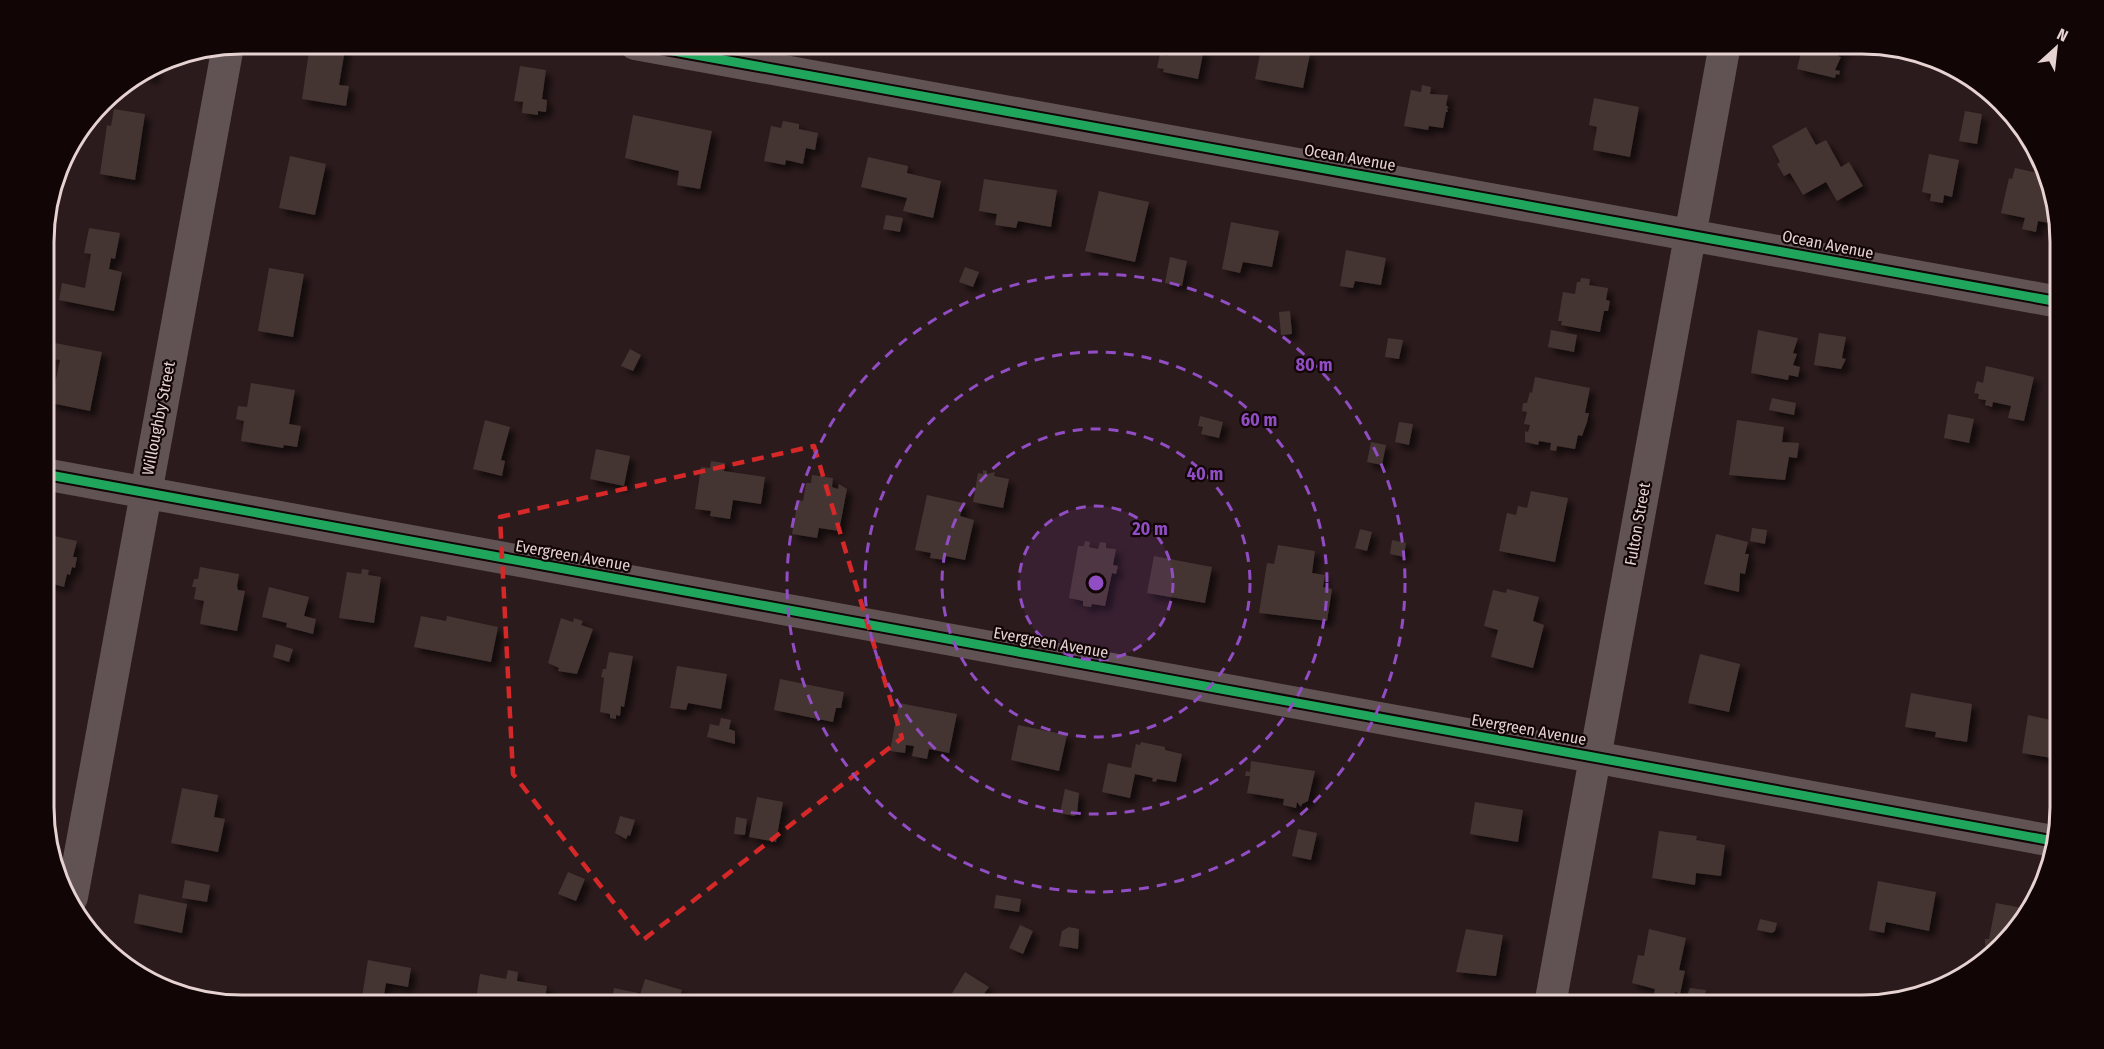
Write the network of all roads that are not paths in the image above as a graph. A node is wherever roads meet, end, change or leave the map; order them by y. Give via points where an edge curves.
1 (691, 54) edge
2 (1723, 54) edge
3 (226, 55) edge
4 (1690, 233) junction
5 (2050, 300) edge
6 (54, 476) edge
7 (145, 492) junction
8 (1595, 757) junction
9 (2047, 840) edge
10 (73, 890) edge
11 (1552, 995) edge

1 - 4 street, Ocean Avenue
2 - 4 street, Fulton Street
3 - 7 street, Willoughby Street
4 - 5 street, Ocean Avenue
4 - 8 street, Fulton Street
6 - 7 street, Evergreen Avenue
7 - 8 street, Evergreen Avenue
7 - 10 street, Willoughby Street
8 - 9 street, Evergreen Avenue
8 - 11 street, Fulton Street

